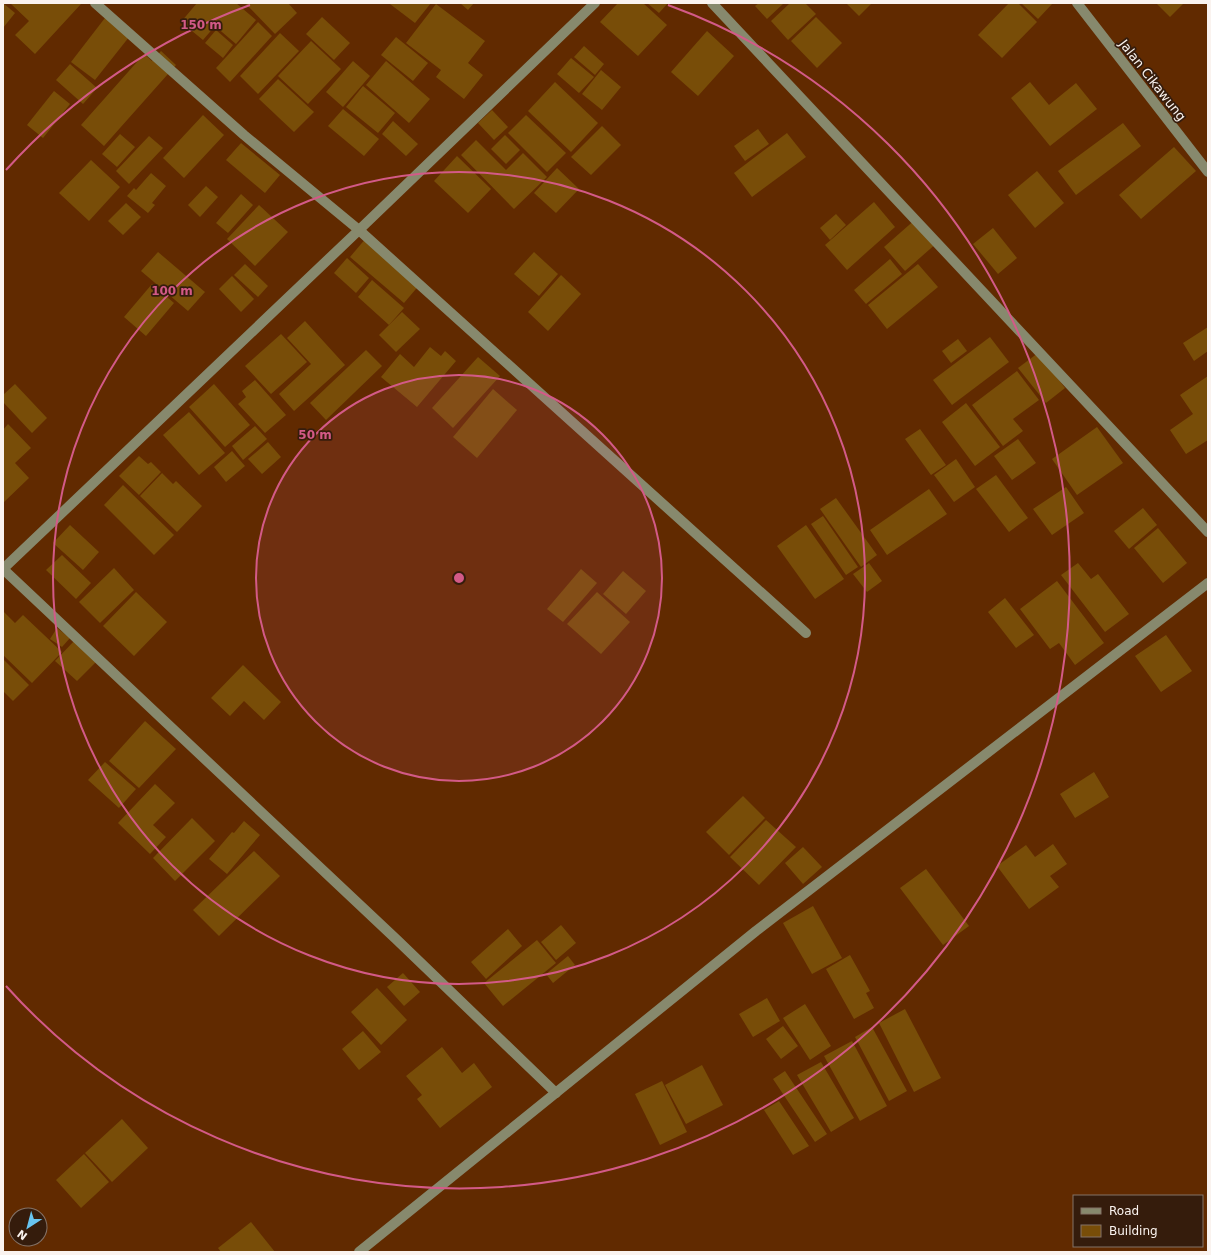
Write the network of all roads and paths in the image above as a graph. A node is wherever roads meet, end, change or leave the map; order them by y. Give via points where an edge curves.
1 (95, 3) edge
2 (595, 3) edge
3 (712, 3) edge
4 (1076, 3) edge
5 (1208, 172) edge
6 (359, 230) junction
7 (1208, 532) edge
8 (3, 569) edge
9 (1208, 584) edge
10 (806, 632) dead end
11 (556, 1093) junction
12 (359, 1252) edge

1 - 6 street via 244,135
2 - 6 street
3 - 7 street
4 - 5 street, Jalan Cikawung
6 - 8 street
6 - 10 street
8 - 11 street
9 - 11 street via 756,931
11 - 12 street

